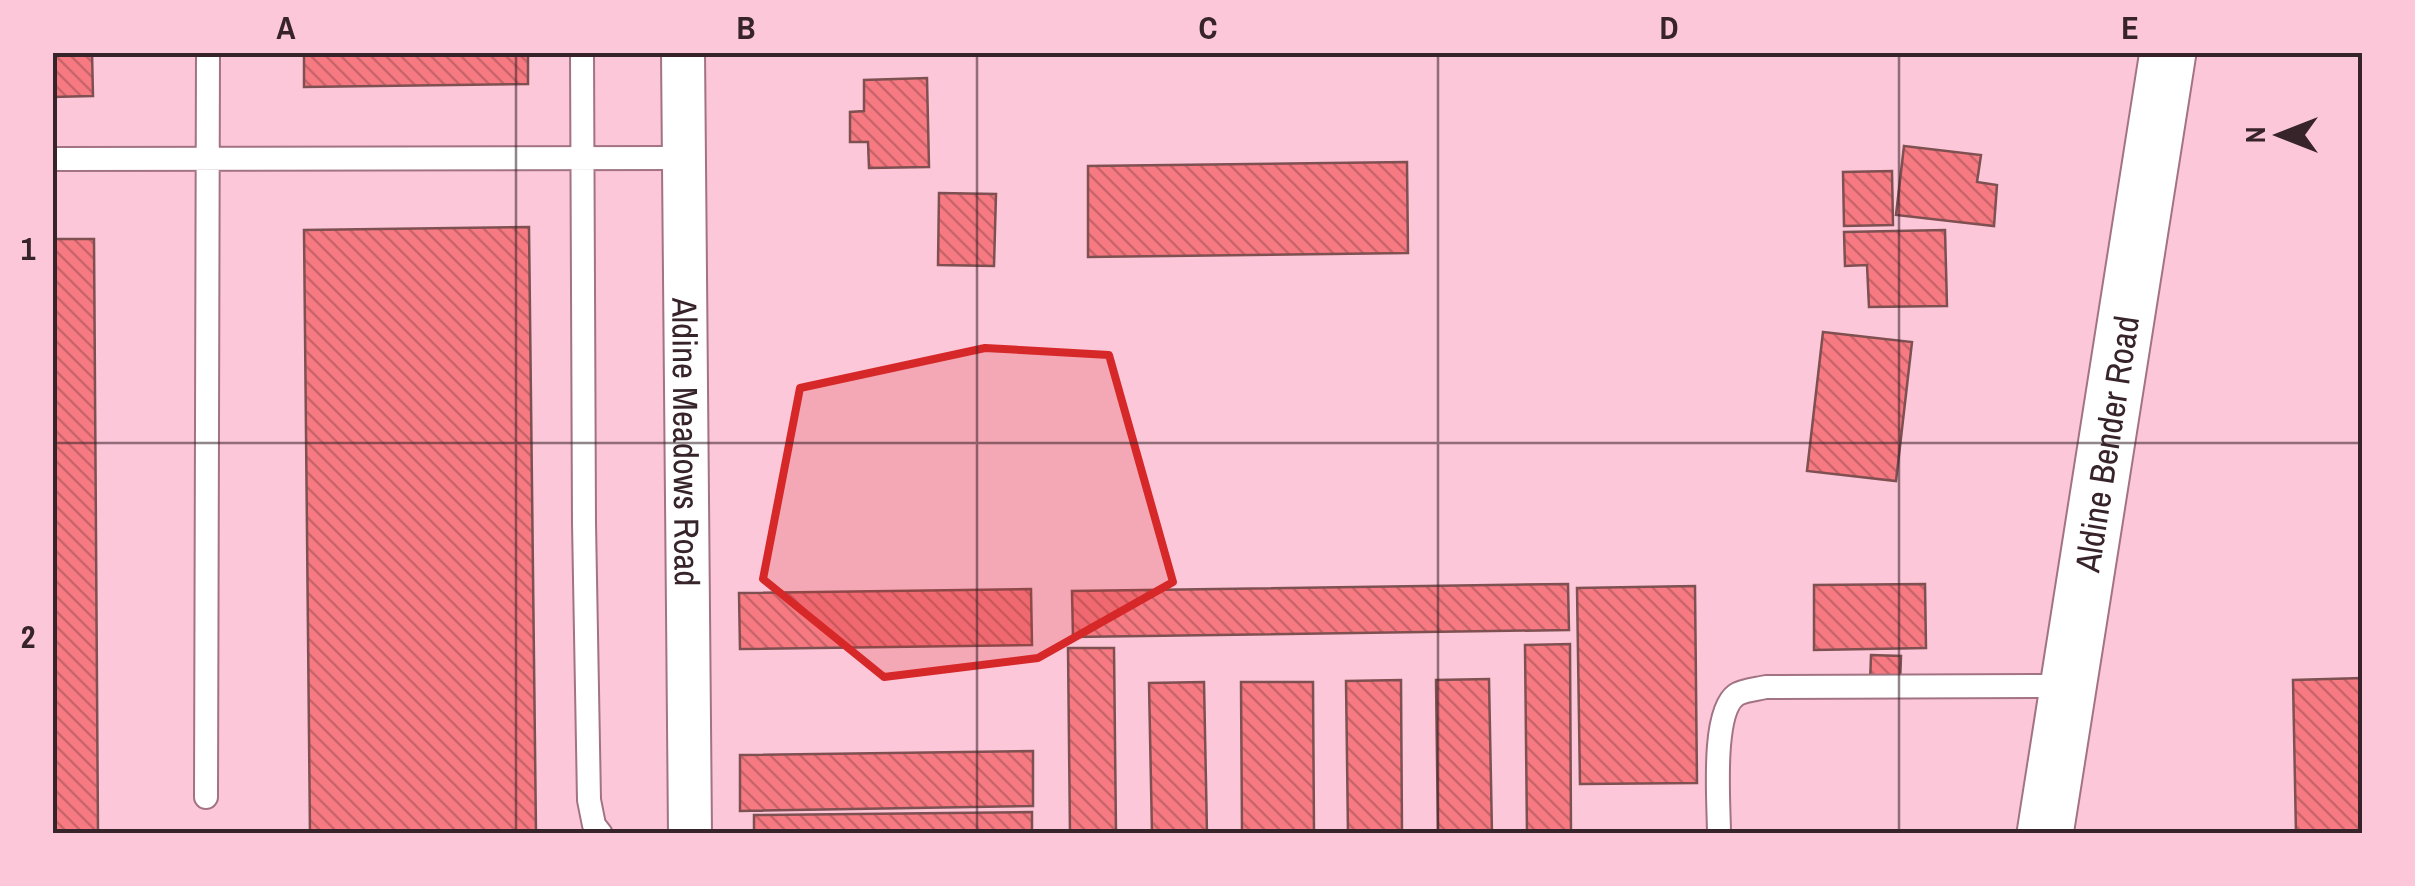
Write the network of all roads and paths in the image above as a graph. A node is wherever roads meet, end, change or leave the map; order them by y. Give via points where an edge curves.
1 (208, 52) edge
2 (582, 52) edge
3 (683, 52) edge
4 (2168, 52) edge
5 (684, 158) junction
6 (52, 159) edge
7 (208, 159) junction
8 (582, 159) junction
9 (2068, 686) junction
10 (206, 796) dead end
11 (601, 834) edge
12 (690, 834) edge
13 (1719, 834) edge
14 (2044, 834) edge

1 - 7 lane
2 - 8 lane
3 - 5 street, Aldine Meadows Road
4 - 9 main road, Aldine Bender Road
5 - 8 lane
5 - 12 street, Aldine Meadows Road
6 - 7 lane
7 - 8 lane
7 - 10 lane
8 - 11 lane via 589,800
9 - 13 lane via 1766,687 1737,694 1725,709 1719,745
9 - 14 main road, Aldine Bender Road

